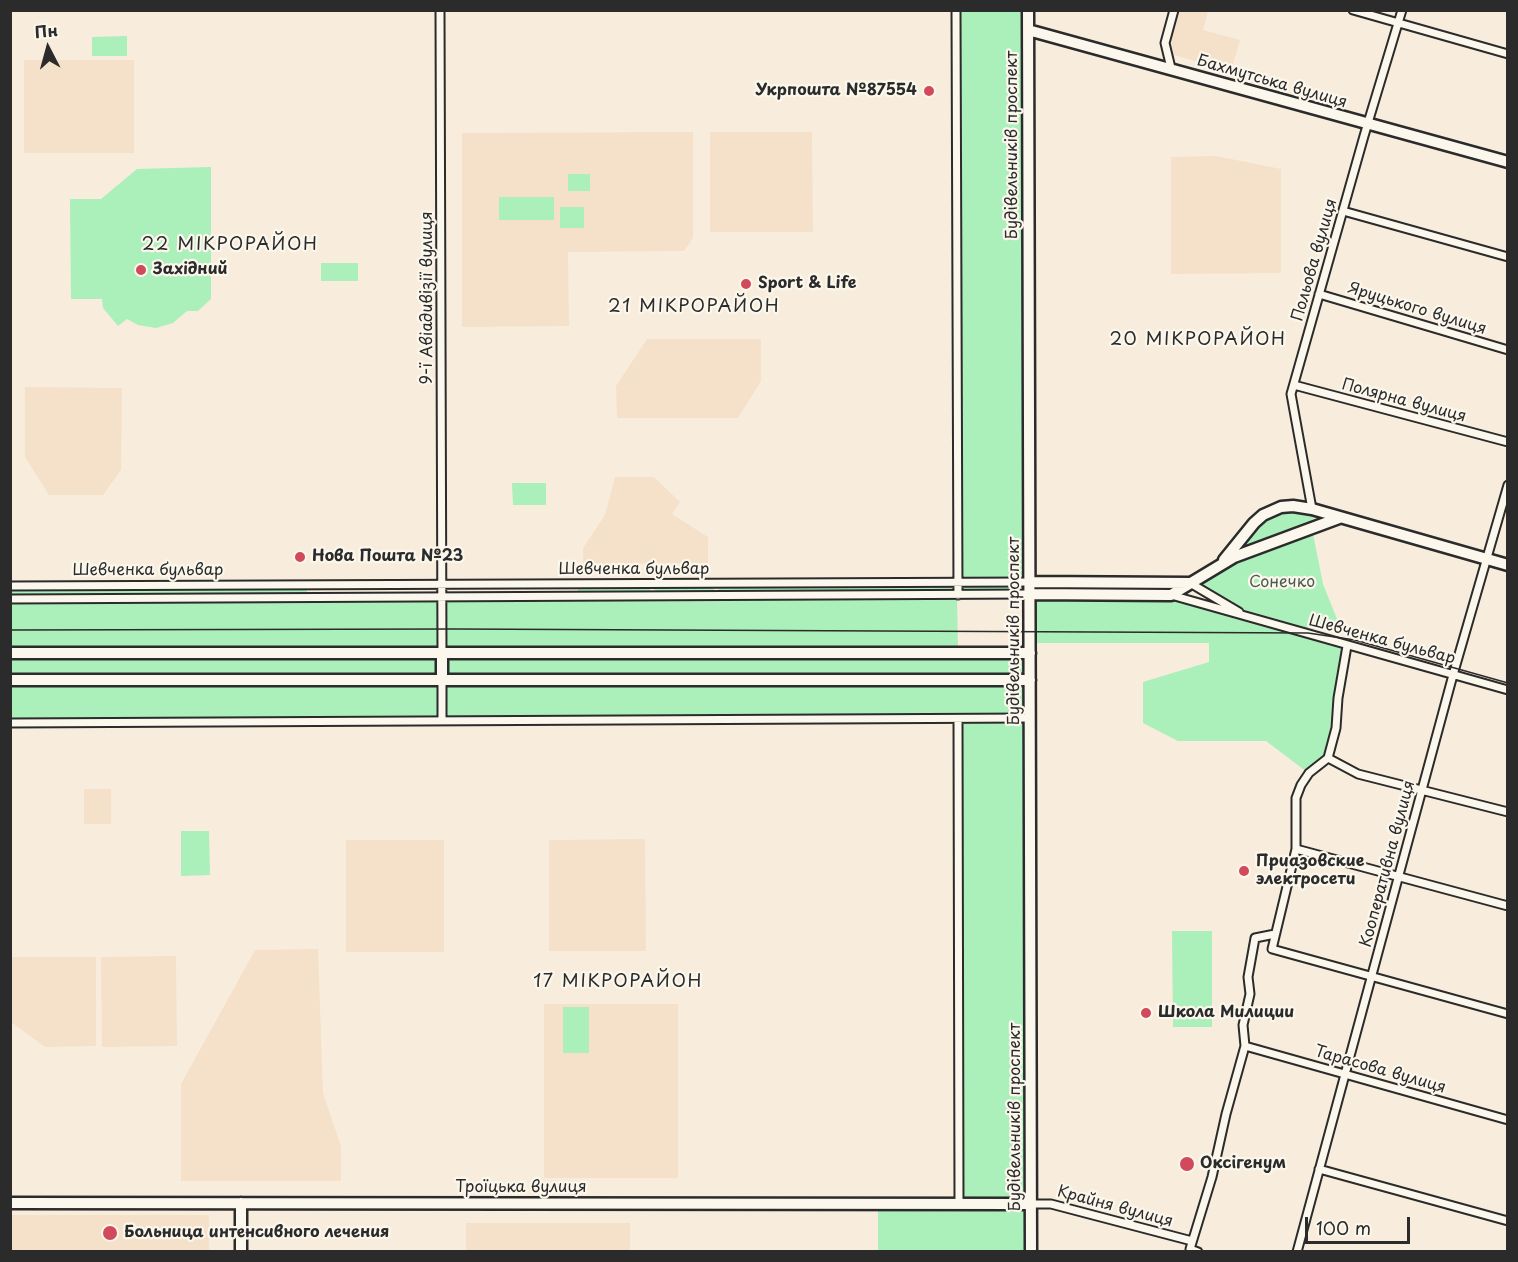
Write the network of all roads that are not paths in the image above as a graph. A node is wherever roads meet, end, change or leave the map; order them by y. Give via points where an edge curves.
1 (441, 10) edge
2 (956, 10) edge
3 (1028, 10) edge
4 (1174, 10) edge
5 (1353, 10) edge
6 (1402, 10) edge
7 (1399, 22) junction
8 (1028, 30) junction
9 (1508, 54) edge
10 (1171, 68) junction
11 (1367, 125) junction
12 (1508, 162) edge
13 (1343, 211) junction
14 (1508, 257) edge
15 (1319, 294) junction
16 (1508, 350) edge
17 (1293, 385) junction
18 (1508, 442) edge
19 (1508, 485) edge
20 (1312, 509) junction
21 (1339, 518) junction
22 (1486, 559) junction
23 (1220, 565) junction
24 (1508, 565) edge
25 (957, 582) junction
26 (1030, 582) junction
27 (1190, 583) junction
28 (442, 585) junction
29 (575, 585) junction
30 (10, 586) edge
31 (310, 586) junction
32 (957, 594) junction
33 (1030, 594) junction
34 (1171, 595) junction
35 (575, 597) junction
36 (310, 598) junction
37 (442, 598) junction
38 (10, 599) edge
39 (1249, 618) junction
40 (1347, 646) junction
41 (10, 653) edge
42 (442, 653) junction
43 (1030, 653) junction
44 (1453, 675) junction
45 (10, 680) edge
46 (442, 680) junction
47 (1030, 680) junction
48 (1508, 690) edge
49 (1030, 718) junction
50 (958, 719) junction
51 (442, 721) junction
52 (10, 723) edge
53 (1329, 758) junction
54 (1422, 790) junction
55 (1508, 812) edge
56 (1296, 849) junction
57 (1398, 877) junction
58 (1508, 906) edge
59 (1275, 934) junction
60 (1371, 976) junction
61 (1508, 1014) edge
62 (1245, 1046) junction
63 (1345, 1074) junction
64 (1508, 1120) edge
65 (1319, 1168) junction
66 (10, 1203) edge
67 (241, 1203) junction
68 (959, 1203) junction
69 (1031, 1204) junction
70 (1508, 1221) edge
71 (1192, 1241) junction
72 (1194, 1250) edge
73 (241, 1251) edge
74 (1031, 1251) edge
75 (1297, 1251) edge

1 - 28 street, 9-ї Авіадивізії вулиця
2 - 25 street
3 - 8 main road, Будівельників проспект
4 - 10 street via 1165,43
5 - 7 street
6 - 7 street, Польова вулиця
7 - 9 street
7 - 11 street, Польова вулиця
8 - 10 main road, Бахмутська вулиця
8 - 26 main road, Будівельників проспект
10 - 11 main road, Бахмутська вулиця
11 - 12 main road, Бахмутська вулиця
11 - 13 street, Польова вулиця
13 - 14 street
13 - 15 street, Польова вулиця
15 - 16 street, Яруцького вулиця
15 - 17 street, Польова вулиця
17 - 18 street, Полярна вулиця
17 - 20 street, Польова вулиця via 1291,394
19 - 22 street, Кооперативна вулиця
20 - 21 main road
20 - 23 main road via 1281,507 1263,515
21 - 22 main road
21 - 23 main road
22 - 24 main road
22 - 44 street, Кооперативна вулиця
23 - 27 main road
25 - 26 street, Шевченка бульвар
25 - 29 street, Шевченка бульвар
25 - 32 street
26 - 27 main road, Шевченка бульвар
26 - 33 main road, Будівельників проспект
27 - 34 main road
27 - 39 street, Шевченка бульвар
28 - 29 street, Шевченка бульвар
28 - 31 street, Шевченка бульвар
28 - 37 street, 9-ї Авіадивізії вулиця
29 - 35 street
30 - 31 street, Шевченка бульвар
31 - 36 street
32 - 33 street, Шевченка бульвар
32 - 35 street, Шевченка бульвар
33 - 34 main road, Шевченка бульвар
33 - 43 main road, Будівельників проспект
34 - 39 street, Шевченка бульвар
35 - 37 street, Шевченка бульвар
36 - 37 street, Шевченка бульвар
36 - 38 street, Шевченка бульвар
37 - 42 street, 9-ї Авіадивізії вулиця
39 - 40 street, Шевченка бульвар
40 - 44 street, Шевченка бульвар
40 - 53 street
41 - 42 main road
42 - 43 main road
42 - 46 main road
43 - 47 main road, Будівельників проспект
44 - 48 street, Шевченка бульвар
44 - 54 street, Кооперативна вулиця
45 - 46 main road
46 - 47 main road
46 - 51 street
47 - 49 main road, Будівельників проспект
49 - 50 street
49 - 69 main road, Будівельників проспект
50 - 51 street
50 - 68 street
51 - 52 street
53 - 54 street via 1358,774
53 - 56 street via 1309,773 1296,798
54 - 55 street
54 - 57 street, Кооперативна вулиця
56 - 57 street
56 - 59 street
57 - 58 street
57 - 60 street, Кооперативна вулиця
59 - 60 street via 1272,949
59 - 62 street via 1255,938 1243,1025
60 - 61 street
60 - 63 street, Кооперативна вулиця
62 - 63 street, Тарасова вулиця
62 - 71 street
63 - 64 street, Тарасова вулиця
63 - 65 street, Кооперативна вулиця
65 - 70 street
65 - 75 street, Кооперативна вулиця
66 - 67 main road, Троїцька вулиця
67 - 68 main road, Троїцька вулиця
67 - 73 main road
68 - 69 main road, Троїцька вулиця
69 - 71 street, Крайня вулиця via 1051,1204
69 - 74 main road, Будівельників проспект
71 - 72 street

